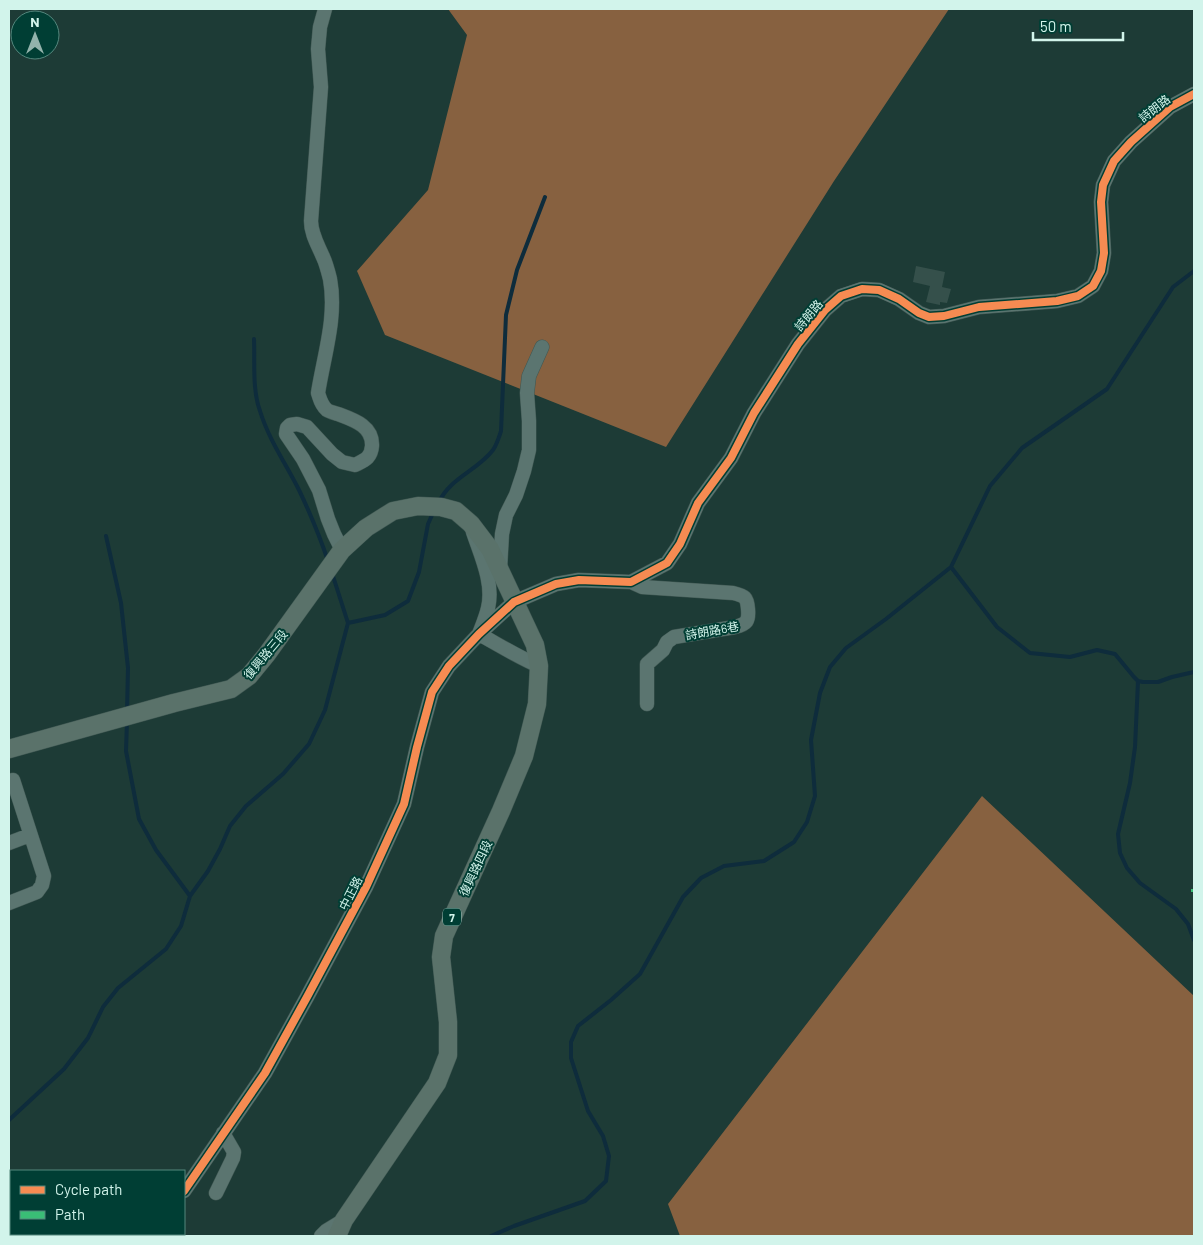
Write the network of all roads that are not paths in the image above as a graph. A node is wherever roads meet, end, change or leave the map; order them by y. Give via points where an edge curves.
1 (324, 9) edge
2 (1194, 94) edge
3 (542, 347) dead end
4 (440, 507) joint
5 (471, 524) junction
6 (342, 550) junction
7 (500, 572) junction
8 (631, 582) junction
9 (514, 602) junction
10 (479, 634) junction
11 (539, 666) junction
12 (647, 704) dead end
13 (9, 750) edge
14 (13, 780) dead end
15 (30, 835) junction
16 (9, 843) edge
17 (9, 903) edge
18 (223, 1133) junction
19 (185, 1190) edge
20 (216, 1193) dead end
21 (340, 1228) edge
22 (321, 1236) edge

1 - 6 street via 318,49 321,87 310,221 330,278 332,298 331,330 318,393 327,410 362,424 369,432 371,454 355,465 342,462 306,427 290,425 286,434 319,490
2 - 8 street, 詩朗路 via 1170,107 1114,161 1103,185 1104,253 1101,271 1093,286 1078,296 1057,301 979,307 929,317 879,290 862,289 841,296 825,310 798,344 754,413 731,458 698,503 680,544 667,563
3 - 7 street via 529,376 529,450 516,495 506,515
4 - 5 main road, 復興路四段 / 7 via 456,511
4 - 6 main road, 復興路三段 / 7 via 418,506 394,511 366,528
5 - 7 main road, 復興路四段 / 7 via 490,549
5 - 10 street via 490,590
6 - 13 main road, 復興路三段 / 7 via 267,654 249,676 232,689
7 - 9 main road, 復興路四段 / 7
8 - 9 street, 詩朗路 via 578,580 556,584
8 - 12 street, 詩朗路6巷 via 642,587 733,594 743,596 747,601 749,618 744,624 674,637 667,642 664,650 647,664
9 - 10 street, 中正路
9 - 11 main road, 復興路四段 / 7 via 535,645
10 - 11 street
10 - 18 street, 中正路 via 449,666 432,692 404,804 366,887 265,1073
11 - 21 main road, 復興路四段 / 7 via 537,704 524,756 444,936 441,956 448,1055 437,1083
14 - 15 street
15 - 16 street
15 - 17 street via 44,876 42,885 37,892
18 - 19 street, 中正路
18 - 20 street via 234,1152
21 - 22 street via 326,1231

